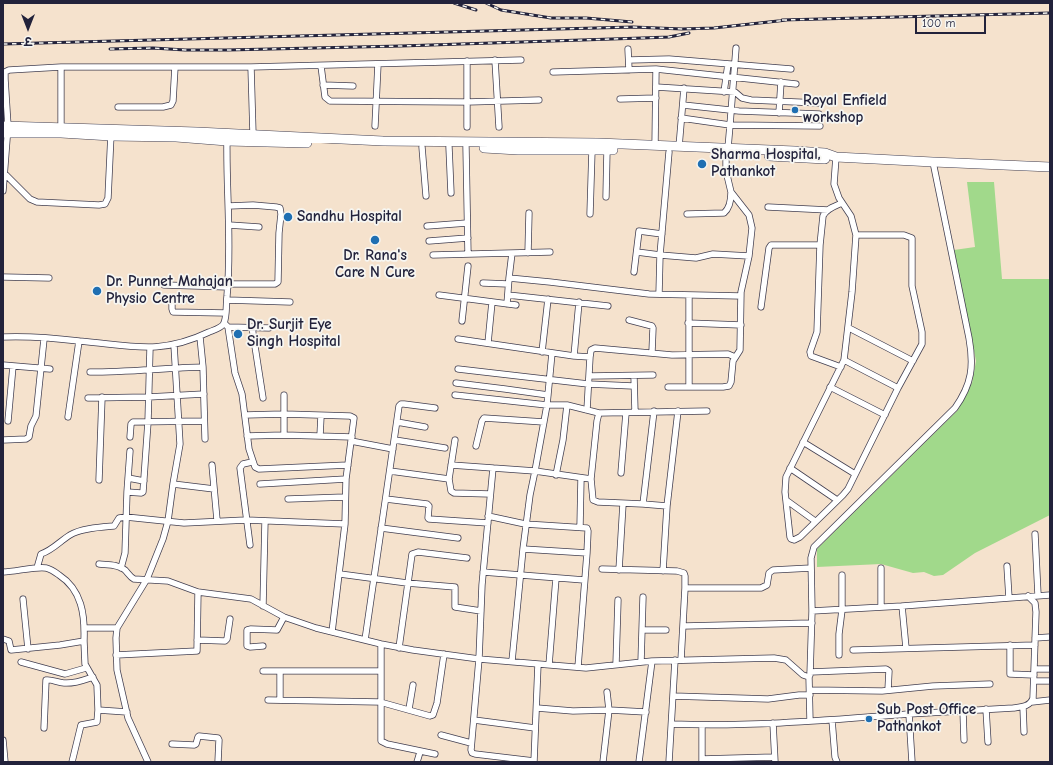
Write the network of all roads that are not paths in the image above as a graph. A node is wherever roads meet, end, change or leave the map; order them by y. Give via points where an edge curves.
1 (736, 48) dead end
2 (628, 49) dead end
3 (495, 60) junction
4 (521, 60) dead end
5 (629, 60) junction
6 (467, 61) junction
7 (378, 64) junction
8 (728, 64) junction
9 (735, 65) junction
10 (321, 66) junction
11 (61, 67) junction
12 (175, 67) junction
13 (251, 67) junction
14 (791, 69) dead end
15 (629, 70) junction
16 (656, 70) junction
17 (553, 72) dead end
18 (726, 76) junction
19 (734, 77) junction
20 (4, 79) edge
21 (781, 82) junction
22 (796, 84) dead end
23 (323, 85) junction
24 (353, 86) dead end
25 (656, 86) junction
26 (684, 88) junction
27 (724, 92) junction
28 (733, 92) junction
29 (656, 98) junction
30 (620, 99) dead end
31 (539, 100) dead end
32 (377, 101) junction
33 (497, 101) junction
34 (467, 102) junction
35 (780, 102) junction
36 (819, 103) dead end
37 (683, 105) junction
38 (118, 107) dead end
39 (732, 110) junction
40 (779, 113) junction
41 (819, 114) dead end
42 (681, 118) junction
43 (730, 125) junction
44 (375, 126) dead end
45 (820, 126) dead end
46 (467, 127) dead end
47 (499, 127) dead end
48 (5, 129) edge
49 (61, 130) junction
50 (111, 132) junction
51 (253, 134) junction
52 (227, 137) junction
53 (655, 146) junction
54 (422, 147) junction
55 (679, 147) junction
56 (449, 148) junction
57 (466, 148) junction
58 (592, 150) junction
59 (607, 150) junction
60 (727, 151) junction
61 (669, 152) junction
62 (836, 157) junction
63 (933, 162) junction
64 (1050, 167) edge
65 (4, 173) junction
66 (3, 191) edge
67 (731, 192) junction
68 (451, 193) dead end
69 (426, 196) dead end
70 (606, 197) dead end
71 (842, 203) junction
72 (229, 206) junction
73 (768, 208) dead end
74 (828, 210) junction
75 (529, 213) dead end
76 (590, 214) dead end
77 (687, 214) dead end
78 (467, 223) junction
79 (229, 225) junction
80 (427, 226) dead end
81 (259, 227) dead end
82 (662, 234) junction
83 (856, 235) junction
84 (468, 238) junction
85 (429, 241) dead end
86 (820, 245) junction
87 (550, 252) dead end
88 (637, 252) junction
89 (512, 253) junction
90 (528, 253) junction
91 (468, 254) junction
92 (433, 255) dead end
93 (660, 255) junction
94 (749, 256) junction
95 (468, 266) dead end
96 (634, 272) dead end
97 (3, 277) edge
98 (49, 278) dead end
99 (508, 281) junction
100 (483, 283) dead end
101 (164, 284) dead end
102 (228, 286) junction
103 (658, 294) junction
104 (439, 295) dead end
105 (508, 295) junction
106 (689, 295) junction
107 (741, 296) junction
108 (465, 298) junction
109 (172, 299) dead end
110 (548, 299) junction
111 (227, 300) junction
112 (290, 302) dead end
113 (492, 302) junction
114 (579, 302) junction
115 (507, 304) junction
116 (516, 305) dead end
117 (608, 306) dead end
118 (761, 307) dead end
119 (226, 314) junction
120 (629, 320) dead end
121 (462, 321) dead end
122 (688, 323) junction
123 (226, 325) junction
124 (741, 325) junction
125 (252, 327) junction
126 (269, 328) dead end
127 (849, 328) junction
128 (3, 337) edge
129 (200, 337) junction
130 (44, 338) junction
131 (458, 339) dead end
132 (78, 341) junction
133 (488, 343) junction
134 (174, 345) junction
135 (150, 348) junction
136 (542, 352) junction
137 (652, 352) junction
138 (552, 353) junction
139 (689, 355) junction
140 (574, 356) junction
141 (590, 357) junction
142 (735, 357) junction
143 (844, 360) junction
144 (913, 361) junction
145 (3, 365) edge
146 (13, 366) junction
147 (176, 367) junction
148 (203, 367) junction
149 (841, 367) junction
150 (41, 368) junction
151 (50, 369) dead end
152 (148, 370) junction
153 (458, 370) dead end
154 (90, 372) dead end
155 (652, 375) dead end
156 (589, 376) junction
157 (634, 376) junction
158 (549, 380) junction
159 (456, 384) dead end
160 (588, 384) junction
161 (633, 386) junction
162 (668, 388) dead end
163 (689, 388) junction
164 (830, 388) junction
165 (898, 388) junction
166 (204, 394) junction
167 (284, 395) dead end
168 (455, 395) dead end
169 (548, 395) junction
170 (178, 396) junction
171 (102, 397) junction
172 (148, 397) junction
173 (88, 398) dead end
174 (263, 398) dead end
175 (547, 404) junction
176 (567, 405) junction
177 (435, 408) dead end
178 (587, 410) junction
179 (654, 411) junction
180 (678, 411) junction
181 (707, 411) dead end
182 (635, 412) junction
183 (599, 413) junction
184 (626, 413) junction
185 (284, 414) junction
186 (245, 415) junction
187 (884, 415) junction
188 (321, 416) junction
189 (68, 417) dead end
190 (8, 421) dead end
191 (204, 421) junction
192 (148, 422) junction
193 (180, 422) junction
194 (397, 422) junction
195 (544, 422) junction
196 (425, 427) dead end
197 (284, 435) junction
198 (247, 436) junction
199 (320, 436) junction
200 (130, 437) dead end
201 (205, 439) dead end
202 (351, 439) junction
203 (3, 440) edge
204 (395, 440) junction
205 (455, 440) dead end
206 (803, 442) junction
207 (476, 446) dead end
208 (445, 448) dead end
209 (393, 449) junction
210 (130, 450) dead end
211 (252, 462) junction
212 (212, 465) dead end
213 (348, 465) junction
214 (451, 466) junction
215 (493, 468) junction
216 (790, 468) junction
217 (390, 471) junction
218 (536, 471) junction
219 (621, 473) dead end
220 (855, 474) junction
221 (556, 475) junction
222 (128, 478) junction
223 (580, 478) junction
224 (346, 479) junction
225 (449, 479) junction
226 (591, 479) junction
227 (99, 480) dead end
228 (144, 481) junction
229 (173, 484) junction
230 (260, 484) dead end
231 (214, 489) junction
232 (127, 492) junction
233 (490, 494) junction
234 (345, 496) junction
235 (288, 499) dead end
236 (386, 499) junction
237 (786, 500) junction
238 (838, 500) junction
239 (623, 504) junction
240 (643, 504) junction
241 (667, 506) junction
242 (488, 516) junction
243 (126, 517) junction
244 (217, 520) junction
245 (246, 520) junction
246 (168, 521) junction
247 (266, 521) junction
248 (815, 521) junction
249 (488, 523) junction
250 (345, 524) junction
251 (525, 524) junction
252 (580, 527) junction
253 (381, 528) junction
254 (1035, 534) dead end
255 (458, 538) dead end
256 (250, 545) dead end
257 (522, 549) junction
258 (587, 553) junction
259 (467, 558) dead end
260 (99, 564) dead end
261 (1007, 566) dead end
262 (37, 568) junction
263 (121, 568) junction
264 (811, 568) junction
265 (881, 568) dead end
266 (602, 569) dead end
267 (619, 570) junction
268 (663, 571) junction
269 (3, 572) edge
270 (483, 572) junction
271 (340, 574) junction
272 (521, 575) junction
273 (842, 575) dead end
274 (373, 578) junction
275 (556, 578) junction
276 (146, 579) junction
277 (584, 580) junction
278 (407, 583) junction
279 (685, 588) junction
280 (198, 592) junction
281 (1038, 595) junction
282 (1050, 595) edge
283 (1028, 596) junction
284 (643, 597) dead end
285 (1009, 598) junction
286 (23, 599) dead end
287 (618, 600) dead end
288 (263, 606) junction
289 (902, 606) junction
290 (881, 607) junction
291 (842, 610) junction
292 (481, 611) junction
293 (812, 612) junction
294 (284, 617) junction
295 (230, 619) dead end
296 (812, 623) junction
297 (684, 626) junction
298 (84, 628) junction
299 (117, 628) junction
300 (642, 630) junction
301 (666, 630) dead end
302 (332, 632) junction
303 (1035, 638) junction
304 (1050, 638) edge
305 (3, 639) edge
306 (197, 640) junction
307 (365, 640) junction
308 (84, 641) junction
309 (380, 644) junction
310 (1035, 645) junction
311 (262, 646) dead end
312 (1010, 646) junction
313 (399, 648) junction
314 (906, 648) junction
315 (28, 649) junction
316 (853, 650) dead end
317 (444, 654) junction
318 (116, 655) junction
319 (838, 655) dead end
320 (479, 659) junction
321 (678, 660) junction
322 (512, 661) junction
323 (652, 661) junction
324 (21, 662) dead end
325 (642, 662) junction
326 (538, 664) junction
327 (616, 664) junction
328 (549, 665) junction
329 (86, 668) junction
330 (578, 668) junction
331 (1050, 668) edge
332 (263, 671) dead end
333 (280, 671) junction
334 (380, 671) junction
335 (809, 674) junction
336 (1034, 675) junction
337 (93, 677) junction
338 (1050, 681) edge
339 (990, 684) dead end
340 (413, 685) dead end
341 (888, 690) junction
342 (608, 692) dead end
343 (810, 693) junction
344 (673, 696) junction
345 (268, 700) dead end
346 (280, 700) junction
347 (1050, 700) edge
348 (380, 702) junction
349 (1032, 702) junction
350 (1023, 706) junction
351 (536, 708) junction
352 (986, 709) junction
353 (98, 710) junction
354 (409, 710) junction
355 (609, 710) junction
356 (963, 711) junction
357 (127, 712) junction
358 (646, 712) junction
359 (909, 714) junction
360 (474, 720) junction
361 (810, 720) junction
362 (832, 720) junction
363 (773, 722) junction
364 (672, 724) junction
365 (702, 726) junction
366 (44, 728) dead end
367 (535, 728) junction
368 (1024, 732) dead end
369 (440, 735) dead end
370 (3, 740) edge
371 (964, 740) dead end
372 (988, 742) dead end
373 (471, 743) junction
374 (172, 744) dead end
375 (420, 752) junction
376 (436, 754) dead end
377 (702, 760) edge
378 (775, 760) edge
379 (5, 762) edge
380 (72, 762) edge
381 (148, 762) edge
382 (218, 762) edge
383 (417, 762) edge
384 (534, 762) edge
385 (603, 762) edge
386 (639, 762) edge
387 (669, 762) edge
388 (837, 762) edge
389 (912, 762) edge

1 - 9 street
2 - 5 street
3 - 4 street
3 - 6 street
3 - 33 street
5 - 8 street via 669,58
5 - 15 street
6 - 7 street
6 - 34 street
7 - 10 street
7 - 32 street
8 - 9 street
8 - 18 street
9 - 14 street
9 - 19 street
10 - 13 street
10 - 23 street
11 - 12 street
11 - 20 street via 9,70 5,72
11 - 49 street
12 - 13 street
12 - 38 street via 171,105
13 - 51 street
15 - 16 street
15 - 17 street
16 - 18 street
16 - 25 street
18 - 19 street
18 - 27 street
19 - 21 street
19 - 28 street
20 - 48 street
21 - 22 street
21 - 35 street
23 - 24 street
23 - 32 street via 325,97 330,101
25 - 26 street
25 - 29 street
26 - 27 street
26 - 37 street
27 - 28 street
28 - 35 street via 746,99
28 - 39 street
29 - 30 street
29 - 53 street
31 - 33 street
32 - 34 street
32 - 44 street
33 - 34 street
33 - 47 street
34 - 46 street
35 - 36 street
35 - 40 street
37 - 39 street
37 - 42 street
39 - 40 street
39 - 43 street
40 - 41 street
42 - 43 street
42 - 55 street
43 - 45 street
43 - 60 street
48 - 49 main road
48 - 65 street
49 - 50 main road
50 - 52 main road via 176,137
50 - 65 street via 108,198 105,204 37,202 30,199
51 - 52 main road
51 - 53 main road via 383,141
52 - 54 main road
52 - 72 street
53 - 55 main road
54 - 56 main road
54 - 69 street
55 - 60 main road
56 - 57 main road
56 - 68 street
57 - 58 main road
57 - 78 street
58 - 59 main road
58 - 76 street
59 - 61 main road
59 - 70 street
60 - 61 main road
60 - 62 main road via 825,159
60 - 67 street via 726,171
61 - 82 street
62 - 63 main road
62 - 71 street via 834,184
63 - 64 main road
63 - 264 street via 969,338 972,363 969,382 962,399 944,420 814,547
65 - 66 street
67 - 77 street via 731,201 726,212
67 - 94 street via 750,219 752,228
71 - 74 street
71 - 83 street via 851,216
72 - 79 street
72 - 102 street via 263,205 280,208 281,214 278,282
73 - 74 street
74 - 86 street via 824,216
75 - 90 street
78 - 80 street
78 - 84 street
79 - 81 street
79 - 102 street
82 - 88 street via 639,231
82 - 93 street
83 - 127 street
83 - 144 street via 904,235 912,238 912,286 923,337
84 - 85 street
84 - 91 street
86 - 118 street via 771,245
86 - 149 street via 817,332 810,354
87 - 90 street
88 - 93 street
88 - 96 street
89 - 90 street
89 - 91 street
89 - 99 street
91 - 92 street
93 - 94 street via 696,258 712,254
93 - 103 street
94 - 107 street
95 - 108 street
97 - 98 street
99 - 100 street
99 - 103 street via 550,282
99 - 105 street
101 - 102 street
102 - 111 street
103 - 106 street
104 - 108 street
105 - 110 street
105 - 115 street
106 - 107 street
106 - 122 street
107 - 124 street
108 - 113 street
108 - 121 street
109 - 119 street via 173,312
110 - 114 street
110 - 136 street
111 - 112 street
111 - 119 street
113 - 115 street
113 - 133 street
114 - 117 street
114 - 140 street
115 - 116 street
119 - 123 street
120 - 137 street via 652,326
122 - 124 street
122 - 139 street
123 - 125 street
123 - 129 street
123 - 186 street
124 - 142 street via 740,350
125 - 126 street
125 - 174 street
127 - 143 street
127 - 144 street
128 - 130 street
129 - 134 street
129 - 148 street
130 - 132 street
130 - 150 street
131 - 133 street
132 - 135 street
132 - 189 street
133 - 136 street
134 - 135 street
134 - 147 street
135 - 152 street
136 - 138 street
137 - 139 street
137 - 141 street via 593,348
138 - 140 street
138 - 158 street
139 - 142 street via 728,354
139 - 163 street
140 - 141 street
141 - 156 street
142 - 163 street via 732,382 729,386
143 - 149 street
143 - 165 street
144 - 165 street
145 - 146 street
146 - 150 street
146 - 190 street
147 - 148 street
147 - 152 street
147 - 170 street
148 - 166 street
149 - 164 street
150 - 151 street
150 - 203 street via 36,416 30,426 30,437
152 - 154 street
152 - 172 street
153 - 158 street
155 - 157 street
156 - 157 street
156 - 160 street
157 - 161 street
158 - 160 street
158 - 169 street
159 - 169 street
160 - 161 street
160 - 178 street
161 - 182 street
162 - 163 street
164 - 187 street
164 - 206 street
165 - 187 street
166 - 170 street
166 - 191 street
167 - 185 street
168 - 175 street
169 - 175 street
170 - 172 street
170 - 193 street
171 - 172 street
171 - 173 street
171 - 227 street
172 - 192 street
175 - 176 street
175 - 195 street
176 - 178 street
176 - 221 street
177 - 194 street via 401,404
178 - 183 street
179 - 180 street
179 - 182 street
179 - 240 street
180 - 181 street
180 - 241 street
182 - 184 street
183 - 184 street
183 - 226 street
184 - 219 street
185 - 186 street
185 - 188 street
185 - 197 street
186 - 198 street
187 - 220 street
188 - 199 street
188 - 202 street via 353,417
191 - 193 street
191 - 201 street
192 - 193 street
192 - 200 street via 132,423
192 - 228 street
193 - 229 street via 180,444
194 - 196 street
194 - 204 street
195 - 207 street via 484,418
195 - 218 street
197 - 198 street
197 - 199 street
198 - 211 street
199 - 202 street
202 - 209 street
202 - 213 street
204 - 208 street
204 - 209 street
205 - 214 street
206 - 216 street
206 - 220 street
209 - 217 street
210 - 222 street
211 - 213 street via 257,469
211 - 245 street via 243,464 240,468
212 - 231 street
213 - 224 street
214 - 215 street
214 - 225 street
215 - 218 street
215 - 233 street
216 - 237 street via 785,482
216 - 238 street
217 - 225 street
217 - 236 street
218 - 221 street
218 - 251 street
220 - 238 street
221 - 223 street
222 - 228 street
222 - 232 street
223 - 226 street
223 - 252 street
224 - 230 street
224 - 234 street
225 - 233 street via 451,491 454,493
226 - 239 street via 594,501
228 - 232 street via 143,493
229 - 231 street
229 - 246 street
231 - 244 street
232 - 243 street
233 - 242 street
234 - 235 street
234 - 250 street
236 - 249 street via 427,504 429,519
236 - 253 street
237 - 248 street
237 - 248 street via 791,539 797,539
238 - 248 street
239 - 240 street
239 - 267 street
240 - 241 street
241 - 268 street
242 - 249 street
242 - 251 street
243 - 246 street
243 - 262 street via 119,518 114,526 74,532 48,552 41,554
243 - 263 street via 125,553
244 - 245 street
244 - 246 street via 192,523
245 - 247 street
245 - 256 street
246 - 276 street
247 - 250 street
247 - 288 street
249 - 270 street
250 - 271 street
251 - 252 street
251 - 257 street
252 - 258 street via 588,530
253 - 255 street
253 - 274 street
254 - 281 street
257 - 258 street
257 - 272 street
258 - 277 street
259 - 278 street via 414,553
260 - 263 street
261 - 285 street
262 - 269 street
262 - 298 street via 50,569 73,587 83,612
263 - 276 street via 132,578
264 - 279 street via 773,570 769,573 767,585 761,588
264 - 293 street
265 - 290 street
266 - 267 street
267 - 268 street
268 - 279 street via 684,573
270 - 272 street
270 - 292 street
271 - 274 street
271 - 302 street
272 - 275 street
272 - 322 street
273 - 291 street
274 - 278 street
274 - 307 street
275 - 277 street
275 - 328 street
276 - 280 street via 168,581
276 - 299 street
277 - 330 street
278 - 292 street via 455,587 455,607
278 - 313 street
279 - 297 street
280 - 288 street via 251,600
280 - 306 street
281 - 282 street
281 - 283 street
283 - 285 street
283 - 303 street via 1036,608
284 - 300 street
285 - 289 street
286 - 315 street
287 - 327 street
288 - 294 street
289 - 290 street
289 - 314 street
290 - 291 street
291 - 293 street
291 - 319 street
292 - 320 street
293 - 296 street
294 - 302 street
294 - 311 street via 277,630 247,630 247,646
295 - 306 street via 225,641
296 - 297 street
296 - 335 street
297 - 321 street
298 - 299 street
298 - 308 street
299 - 318 street
300 - 301 street
300 - 325 street
302 - 307 street
303 - 304 street
303 - 310 street
305 - 315 street via 10,641 10,650
306 - 318 street via 197,651
307 - 309 street
308 - 315 street
308 - 329 street
309 - 313 street
309 - 334 street
310 - 312 street
310 - 336 street
312 - 314 street
312 - 336 street via 1010,674
313 - 317 street
314 - 316 street
317 - 320 street
317 - 354 street via 433,715
318 - 357 street
320 - 322 street
320 - 360 street
321 - 323 street
321 - 335 street via 774,658 786,660 806,677
321 - 344 street
322 - 326 street
323 - 325 street
323 - 358 street
324 - 329 street via 65,674
325 - 327 street
326 - 328 street
326 - 351 street
327 - 330 street
328 - 330 street
329 - 337 street
331 - 336 street
332 - 333 street
333 - 334 street
333 - 346 street
334 - 348 street
335 - 341 street via 886,669 889,671
335 - 343 street
336 - 338 street
336 - 349 street
337 - 353 street via 97,685
337 - 366 street via 67,684 46,680
339 - 341 street
340 - 354 street
341 - 343 street
342 - 355 street
343 - 344 street via 768,699
343 - 361 street
344 - 364 street
345 - 346 street
346 - 348 street
347 - 349 street
348 - 354 street
348 - 375 street via 381,741
349 - 350 street
350 - 352 street
350 - 368 street
351 - 355 street
351 - 367 street
352 - 356 street
352 - 372 street
353 - 357 street
353 - 380 street via 97,722 81,725
355 - 358 street
355 - 385 street
356 - 359 street
356 - 371 street
357 - 381 street
358 - 386 street
359 - 362 street
359 - 389 street
360 - 367 street
360 - 373 street
361 - 362 street
361 - 363 street
362 - 388 street
363 - 365 street
363 - 378 street
364 - 365 street
364 - 387 street
365 - 377 street
367 - 384 street
369 - 373 street
370 - 379 street
373 - 384 street via 472,753
374 - 382 street via 194,745 198,737 218,738
375 - 376 street
375 - 383 street
377 - 378 street

